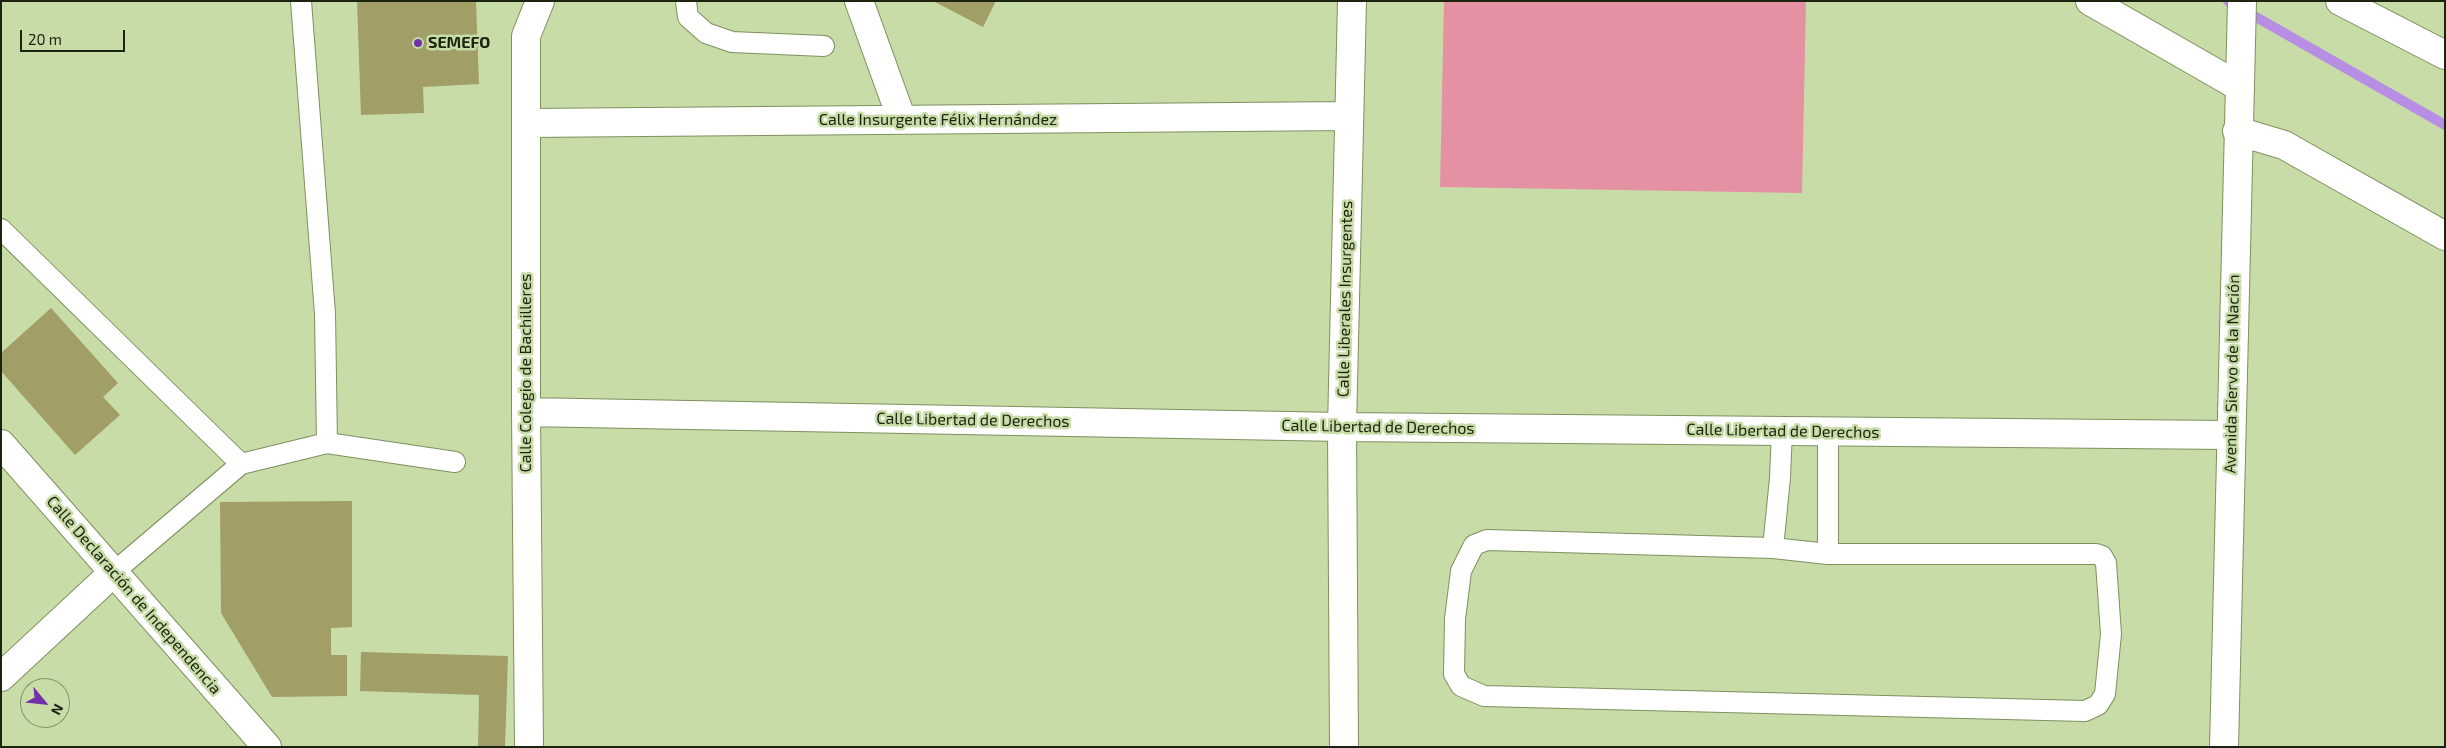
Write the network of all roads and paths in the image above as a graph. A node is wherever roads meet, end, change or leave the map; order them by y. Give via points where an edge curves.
1 (301, 1) edge
2 (540, 1) edge
3 (686, 1) edge
4 (859, 1) edge
5 (1352, 1) edge
6 (2090, 1) edge
7 (2242, 1) edge
8 (2340, 1) edge
9 (824, 46) dead end
10 (2445, 55) edge
11 (2240, 87) junction
12 (1349, 116) junction
13 (902, 120) junction
14 (527, 123) junction
15 (2237, 131) junction
16 (1, 229) edge
17 (2445, 236) edge
18 (526, 412) junction
19 (1342, 427) junction
20 (1782, 430) junction
21 (1828, 431) junction
22 (2230, 435) junction
23 (327, 443) junction
24 (1, 444) edge
25 (455, 462) dead end
26 (241, 464) junction
27 (1773, 548) junction
28 (1828, 554) junction
29 (114, 572) junction
30 (1, 677) edge
31 (267, 747) edge
32 (529, 747) edge
33 (1344, 747) edge
34 (2224, 747) edge

1 - 23 lane via 325,314
2 - 14 street, Calle Colegio de Bachilleres via 526,36
3 - 9 lane via 688,17 706,33 732,42
4 - 13 street
5 - 12 street, Calle Liberales Insurgentes
6 - 11 street
7 - 11 street, Avenida Siervo de la Nación
8 - 10 street
11 - 15 street, Avenida Siervo de la Nación
12 - 13 street, Calle Insurgente Félix Hernández
12 - 19 street, Calle Liberales Insurgentes
13 - 14 street, Calle Insurgente Félix Hernández
14 - 18 street, Calle Colegio de Bachilleres
15 - 17 street via 2284,145
15 - 22 street, Avenida Siervo de la Nación
16 - 26 lane
18 - 19 street, Calle Libertad de Derechos
18 - 32 street, Calle Colegio de Bachilleres
19 - 20 street, Calle Libertad de Derechos
19 - 33 street, Calle Liberales Insurgentes
20 - 21 street, Calle Libertad de Derechos
20 - 27 lane
21 - 22 street, Calle Libertad de Derechos
21 - 28 lane
22 - 34 street, Avenida Siervo de la Nación
23 - 25 lane
23 - 26 lane
24 - 29 street, Calle Declaración de Independencia
26 - 29 lane
27 - 28 lane
27 - 28 lane via 1487,540 1474,545 1461,570 1455,619 1454,674 1461,686 1484,696 2085,711 2098,705 2105,694 2111,634 2106,563 2102,556
29 - 30 street
29 - 31 street, Calle Declaración de Independencia

